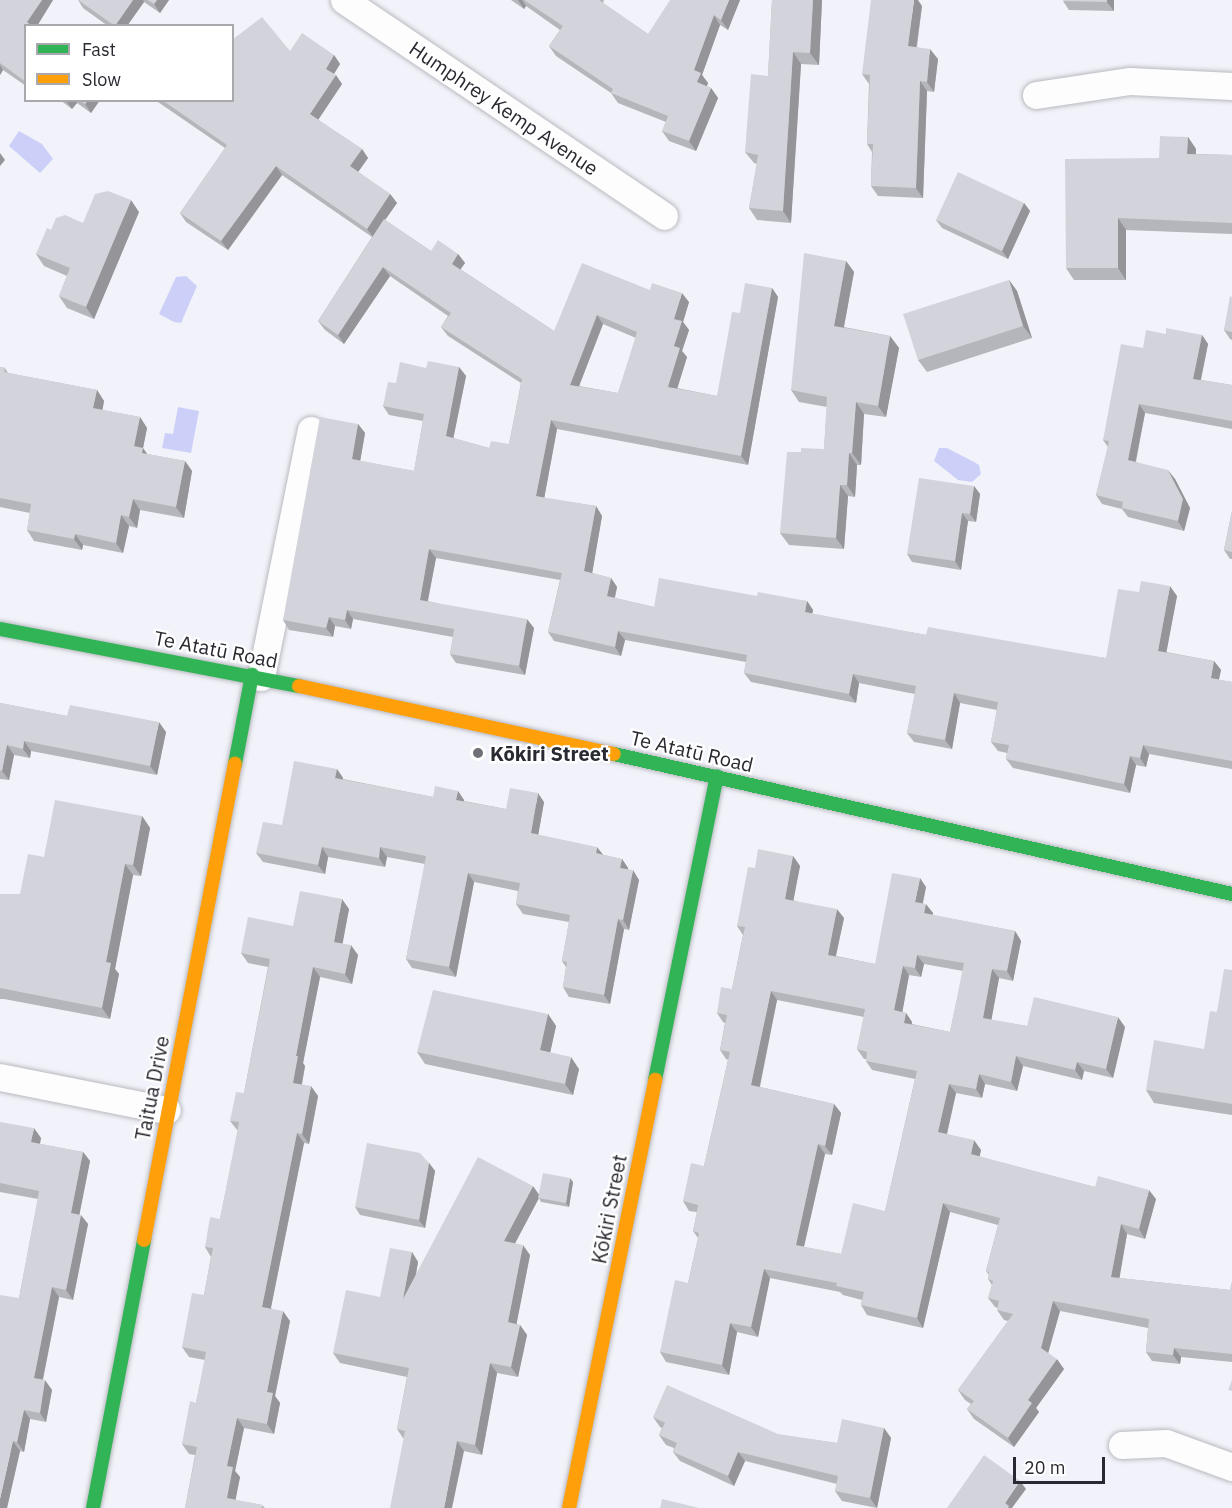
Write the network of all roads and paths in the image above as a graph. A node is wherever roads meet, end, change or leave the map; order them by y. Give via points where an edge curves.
1 (344, 0) edge
2 (1232, 86) edge
3 (1036, 95) dead end
4 (664, 216) dead end
5 (311, 430) dead end
6 (0, 629) edge
7 (256, 676) junction
8 (717, 776) junction
9 (1232, 894) edge
10 (0, 1077) edge
11 (167, 1110) junction
12 (1122, 1445) dead end
13 (1232, 1467) edge
14 (93, 1508) edge
15 (569, 1508) edge

1 - 4 street, Humphrey Kemp Avenue
2 - 3 street via 1130,81
5 - 7 street
6 - 7 street, Te Atatū Road
7 - 8 street, Te Atatū Road
7 - 11 street, Taitua Drive
8 - 9 street, Te Atatū Road
8 - 15 street, Kōkiri Street
10 - 11 street
11 - 14 street, Taitua Drive
12 - 13 street via 1167,1443

